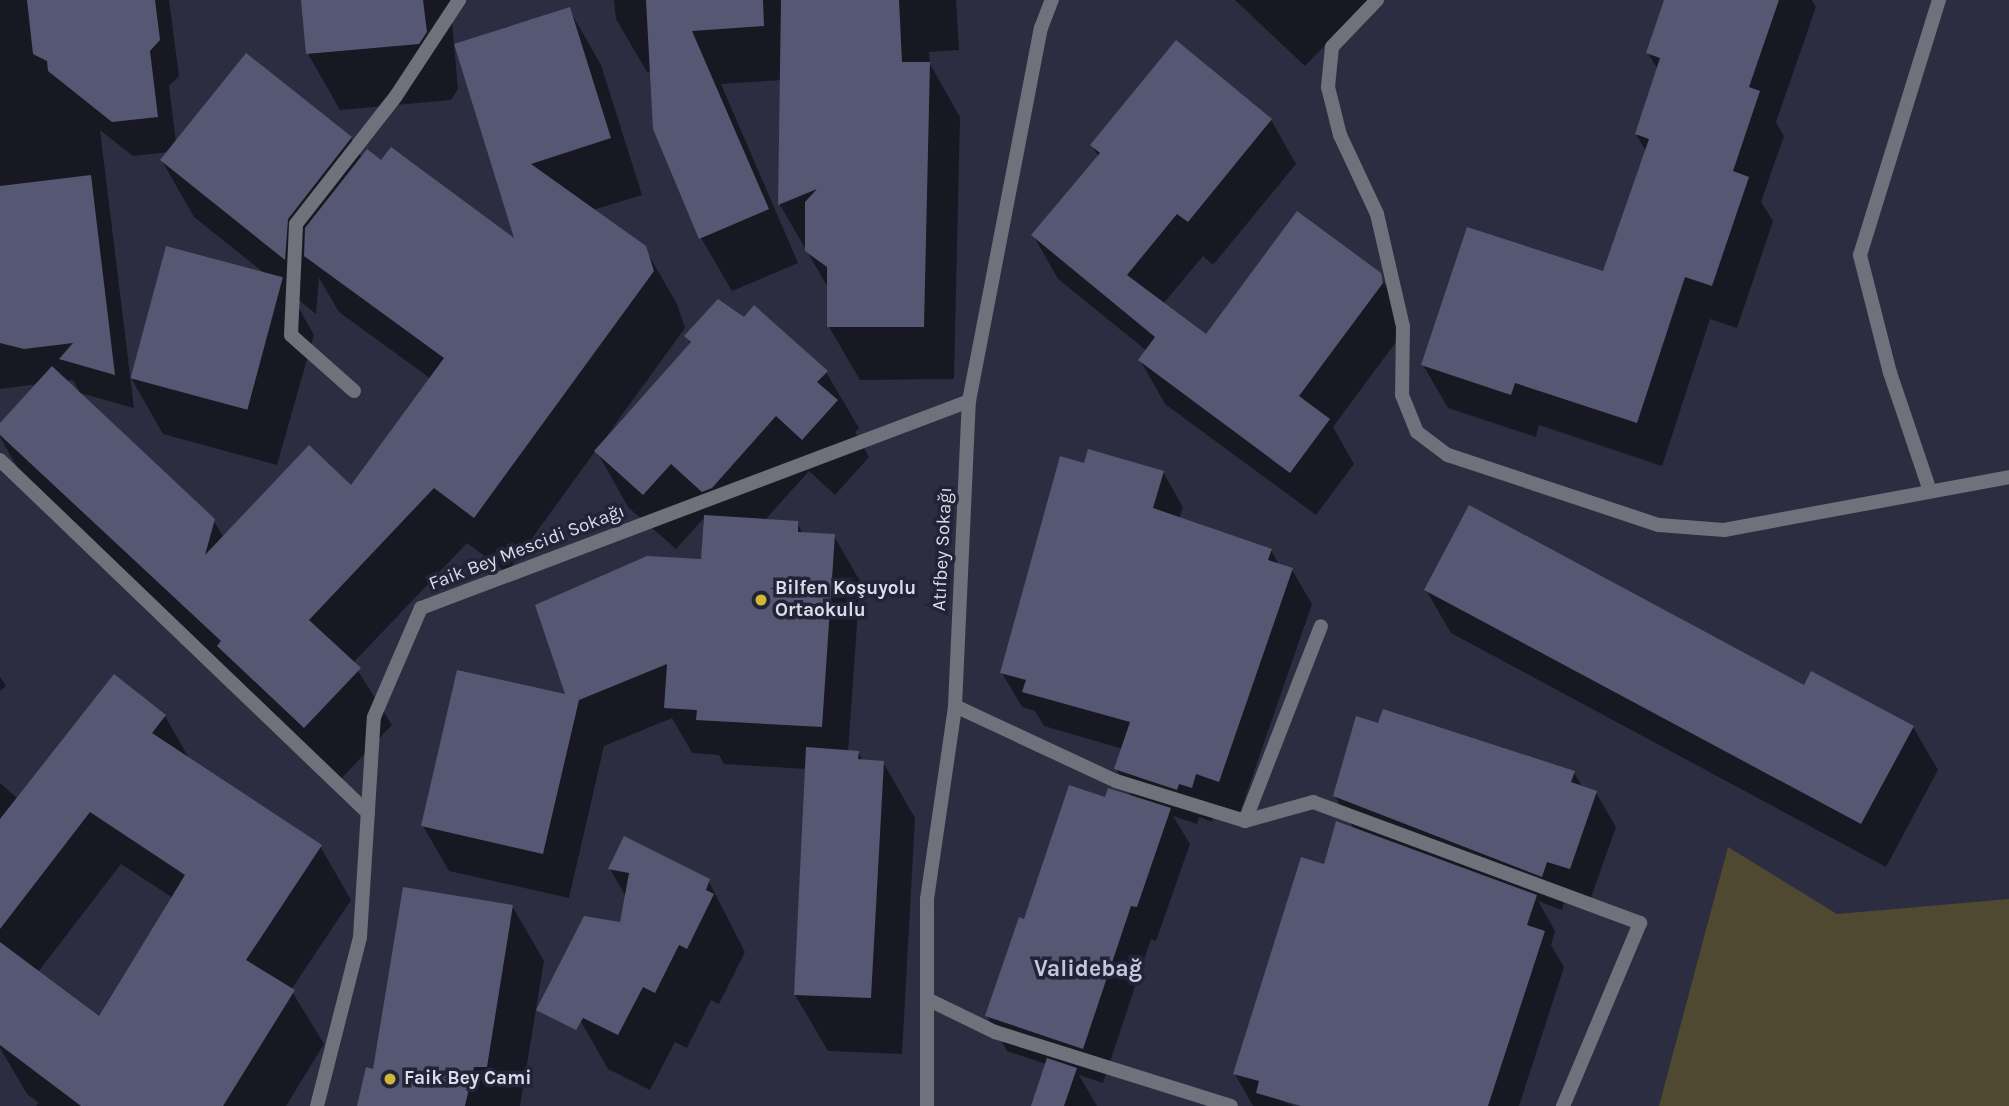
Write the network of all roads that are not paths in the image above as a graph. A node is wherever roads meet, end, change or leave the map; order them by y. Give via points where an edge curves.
1 (459, 0) edge
2 (1052, 0) edge
3 (1377, 0) edge
4 (1939, 0) edge
5 (354, 391) dead end
6 (969, 401) junction
7 (0, 460) edge
8 (2009, 477) edge
9 (1930, 491) junction
10 (1321, 626) dead end
11 (955, 706) junction
12 (368, 813) junction
13 (1245, 821) junction
14 (927, 999) junction
15 (317, 1106) edge
16 (927, 1106) edge
17 (1231, 1106) edge
18 (1563, 1106) edge

1 - 5 street via 396,96 296,224 291,335
2 - 6 street, Atıfbey Sokağı via 1041,28
3 - 9 street via 1332,47 1328,87 1340,135 1377,214 1403,327 1402,395 1417,432 1448,455 1659,525 1724,530
4 - 9 street via 1860,255 1890,373
6 - 11 street, Atıfbey Sokağı
6 - 12 street, Faik Bey Mescidi Sokağı via 421,608 374,718
7 - 12 street
8 - 9 street
10 - 13 street
11 - 13 street via 1116,781
11 - 14 street, Atıfbey Sokağı via 927,899
12 - 15 street, Faik Bey Mescidi Sokağı via 360,937
13 - 18 street via 1313,802 1640,923
14 - 16 street, Atıfbey Sokağı
14 - 17 street via 995,1032

